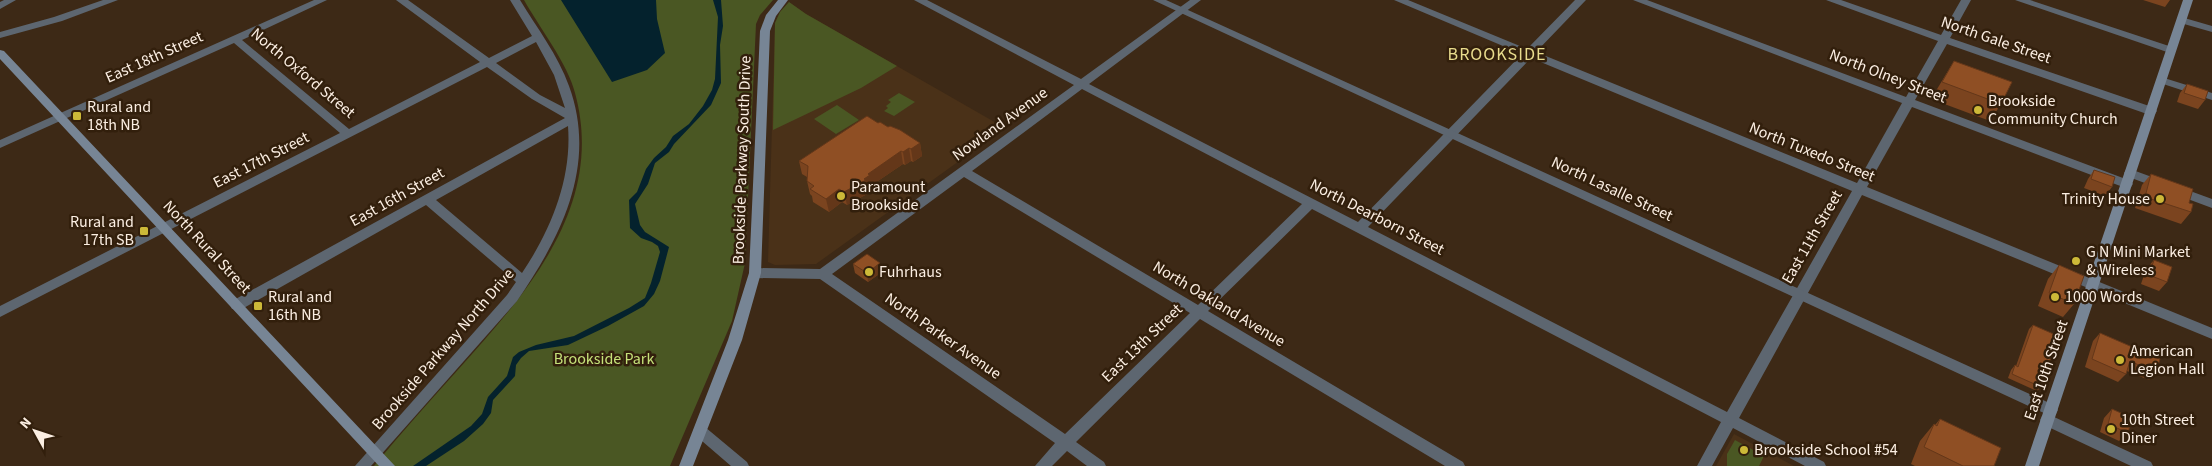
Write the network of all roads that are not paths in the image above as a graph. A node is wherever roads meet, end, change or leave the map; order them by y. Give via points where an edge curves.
1 (11, 0) edge
2 (113, 0) edge
3 (322, 0) edge
4 (401, 0) edge
5 (515, 0) edge
6 (783, 0) edge
7 (919, 0) edge
8 (1158, 0) edge
9 (1196, 0) edge
10 (1399, 0) edge
11 (1581, 0) edge
12 (1638, 0) edge
13 (1831, 0) edge
14 (1966, 0) edge
15 (2020, 0) edge
16 (2188, 0) edge
17 (0, 6) edge
18 (1181, 11) junction
19 (2182, 20) junction
20 (2212, 29) edge
21 (0, 35) edge
22 (538, 37) junction
23 (235, 39) junction
24 (1944, 39) junction
25 (2171, 50) junction
26 (0, 53) edge
27 (1529, 54) junction
28 (488, 62) junction
29 (2161, 80) junction
30 (1081, 84) junction
31 (2212, 97) edge
32 (1909, 102) junction
33 (2151, 111) junction
34 (60, 117) junction
35 (574, 118) junction
36 (348, 134) junction
37 (1450, 134) junction
38 (0, 144) edge
39 (962, 171) junction
40 (2128, 178) junction
41 (1859, 190) junction
42 (427, 199) junction
43 (1310, 203) junction
44 (2212, 204) edge
45 (164, 228) junction
46 (1359, 228) junction
47 (755, 273) junction
48 (823, 274) junction
49 (524, 282) junction
50 (2092, 285) junction
51 (1799, 294) junction
52 (237, 304) junction
53 (0, 312) edge
54 (1199, 312) junction
55 (2212, 334) edge
56 (2049, 415) junction
57 (1730, 420) junction
58 (700, 431) junction
59 (1066, 443) junction
60 (374, 452) junction
61 (387, 465) edge
62 (362, 466) edge
63 (686, 466) edge
64 (742, 466) edge
65 (1042, 466) edge
66 (1099, 466) edge
67 (1458, 466) edge
68 (1704, 466) edge
69 (1818, 466) edge
70 (2032, 466) edge
71 (2146, 466) edge

1 - 17 street
2 - 21 street
3 - 23 street, East 18th Street
4 - 28 street
5 - 22 street, Brookside Parkway North Drive
6 - 47 main road, Brookside Parkway South Drive via 770,15 765,30
7 - 30 street, North Dearborn Street
8 - 18 street, North Lasalle Street
9 - 18 street, Nowland Avenue
10 - 27 street, North Tuxedo Street
11 - 27 street
12 - 32 street, North Olney Street
13 - 24 street, North Gale Street
14 - 24 street, East 11th Street
15 - 25 street
16 - 19 main road, East 10th Street
18 - 30 street, Nowland Avenue
18 - 37 street, North Lasalle Street
19 - 20 street
19 - 25 main road, East 10th Street
22 - 28 street, East 17th Street
22 - 35 street, Brookside Parkway North Drive via 565,88
23 - 34 street, East 18th Street
23 - 36 street, North Oxford Street
24 - 32 street, East 11th Street
24 - 33 street, North Gale Street
25 - 29 main road, East 10th Street
26 - 34 main road, North Rural Street
27 - 37 street
27 - 41 street, North Tuxedo Street
28 - 35 street via 536,97
28 - 36 street, East 17th Street
29 - 31 street
29 - 33 main road, East 10th Street
30 - 39 street, Nowland Avenue
30 - 43 street, North Dearborn Street
32 - 40 street, North Olney Street
32 - 41 street, East 11th Street
33 - 40 main road, East 10th Street
34 - 38 street, East 18th Street
34 - 45 main road, North Rural Street
35 - 42 street, East 16th Street
35 - 49 street, Brookside Parkway North Drive via 571,181 543,252
36 - 45 street, East 17th Street
37 - 46 street
37 - 51 street, North Lasalle Street
39 - 48 street, Nowland Avenue
39 - 54 street, North Oakland Avenue
40 - 44 street, North Olney Street
40 - 50 main road, East 10th Street
41 - 50 street, North Tuxedo Street
41 - 51 street, East 11th Street
42 - 49 street
42 - 52 street, East 16th Street
43 - 46 street, North Dearborn Street
43 - 54 street, East 13th Street
45 - 52 main road, North Rural Street
45 - 53 street, East 17th Street
46 - 57 street, North Dearborn Street
47 - 48 street
47 - 58 main road, Brookside Parkway South Drive via 735,340
48 - 59 street, North Parker Avenue
49 - 60 street, Brookside Parkway North Drive
50 - 55 street, North Tuxedo Street
50 - 56 main road, East 10th Street
51 - 56 street, North Lasalle Street
51 - 57 street, East 11th Street
52 - 60 main road, North Rural Street
54 - 59 street, East 13th Street
54 - 67 street, North Oakland Avenue
56 - 70 main road, East 10th Street
56 - 71 street, North Lasalle Street
57 - 68 street, East 11th Street
57 - 69 street, North Dearborn Street
58 - 63 main road, Brookside Parkway South Drive
58 - 64 street
59 - 65 street, East 13th Street
59 - 66 street, North Parker Avenue
60 - 61 main road, North Rural Street
60 - 62 street, Brookside Parkway North Drive

